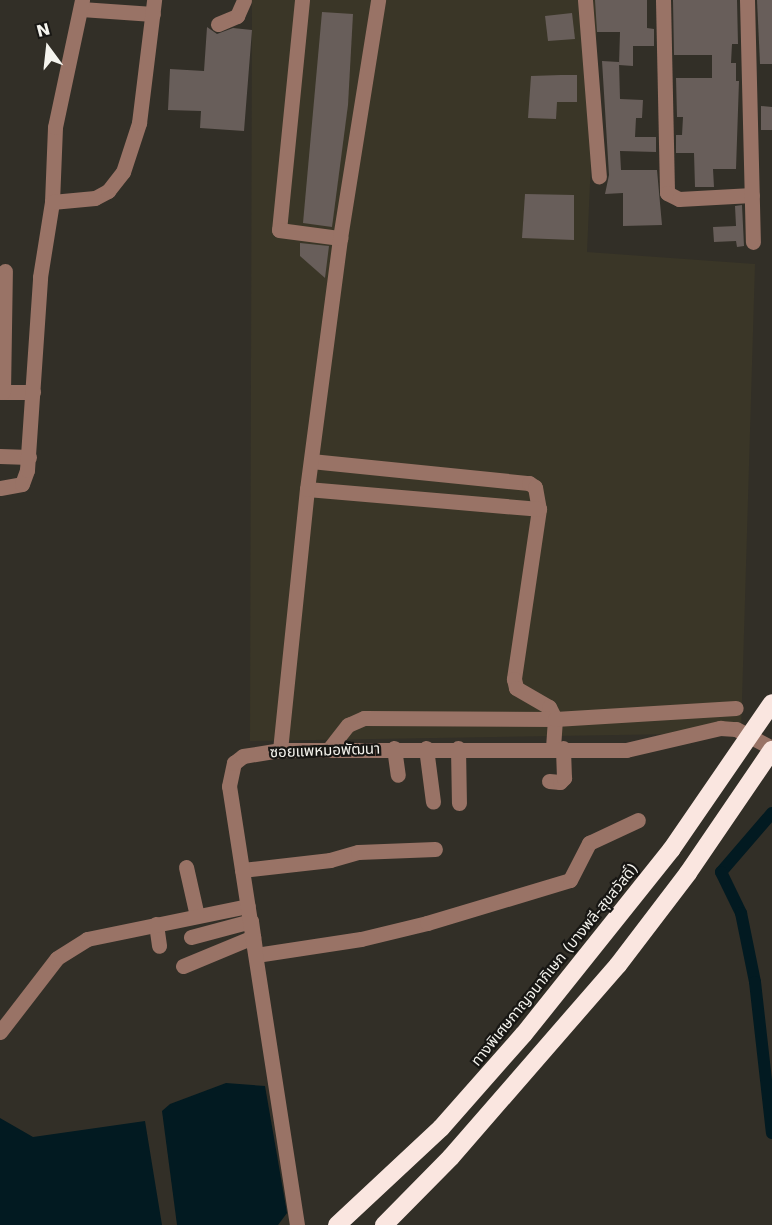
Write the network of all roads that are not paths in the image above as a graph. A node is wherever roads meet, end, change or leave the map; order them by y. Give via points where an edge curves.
1 (244, 0) edge
2 (302, 0) edge
3 (378, 0) edge
4 (585, 0) edge
5 (663, 0) edge
6 (747, 0) edge
7 (81, 4) edge
8 (154, 7) edge
9 (218, 24) dead end
10 (599, 176) dead end
11 (752, 195) junction
12 (52, 202) junction
13 (340, 238) junction
14 (753, 242) dead end
15 (5, 271) dead end
16 (1, 392) edge
17 (33, 392) junction
18 (0, 456) edge
19 (28, 457) junction
20 (311, 460) junction
21 (0, 488) edge
22 (307, 489) junction
23 (538, 509) junction
24 (772, 703) edge
25 (736, 708) dead end
26 (555, 719) junction
27 (394, 748) junction
28 (426, 748) junction
29 (458, 748) junction
30 (558, 748) junction
31 (329, 749) junction
32 (772, 749) edge
33 (280, 750) junction
34 (398, 776) dead end
35 (549, 781) dead end
36 (433, 802) dead end
37 (459, 803) dead end
38 (638, 820) dead end
39 (435, 849) dead end
40 (186, 867) dead end
41 (242, 870) junction
42 (249, 914) junction
43 (197, 916) junction
44 (156, 924) junction
45 (191, 937) dead end
46 (253, 937) junction
47 (159, 946) dead end
48 (256, 955) junction
49 (183, 966) dead end
50 (0, 1032) edge
51 (297, 1225) edge
52 (337, 1225) edge
53 (384, 1225) edge

1 - 9 street via 237,16
2 - 13 street via 279,230
3 - 13 street
4 - 10 street
5 - 11 street via 668,193 679,199
6 - 11 street
7 - 8 street
7 - 12 street via 55,127
8 - 12 street via 139,123 123,172 108,191 95,198
11 - 14 street
12 - 17 street via 40,277
13 - 20 street
15 - 16 street
16 - 17 street
17 - 19 street
18 - 19 street
19 - 21 street via 22,484
20 - 22 street
20 - 23 street via 529,483 538,494
22 - 23 street
22 - 33 street
23 - 26 street via 513,679 516,688 549,707
24 - 52 highway, ทางพิเศษกาญจนาภิเษก (บางพลี-สุขสวัสดิ์) via 671,850 524,1035 441,1128
25 - 26 street
26 - 30 street
26 - 31 street via 364,718 348,725
27 - 28 street, ซอยแพหมอพัฒนา
27 - 31 street, ซอยแพหมอพัฒนา
27 - 34 street
28 - 29 street, ซอยแพหมอพัฒนา
28 - 36 street
29 - 30 street, ซอยแพหมอพัฒนา
29 - 37 street
30 - 32 street, ซอยแพหมอพัฒนา via 644,748 720,728 736,729
30 - 35 street via 564,778 560,782
31 - 33 street, ซอยแพหมอพัฒนา
32 - 53 highway via 688,873 618,965 459,1148
33 - 41 street, ซอยแพหมอพัฒนา via 243,756 230,771
38 - 48 street via 589,843 570,880 372,936
39 - 41 street via 358,852 330,860
40 - 43 street
41 - 42 street, ซอยแพหมอพัฒนา
42 - 43 street
42 - 45 street
42 - 46 street, ซอยแพหมอพัฒนา
42 - 48 street
43 - 44 street
44 - 47 street
44 - 50 street via 96,936 67,950
46 - 48 street, ซอยแพหมอพัฒนา
46 - 49 street
48 - 51 street, ซอยแพหมอพัฒนา

